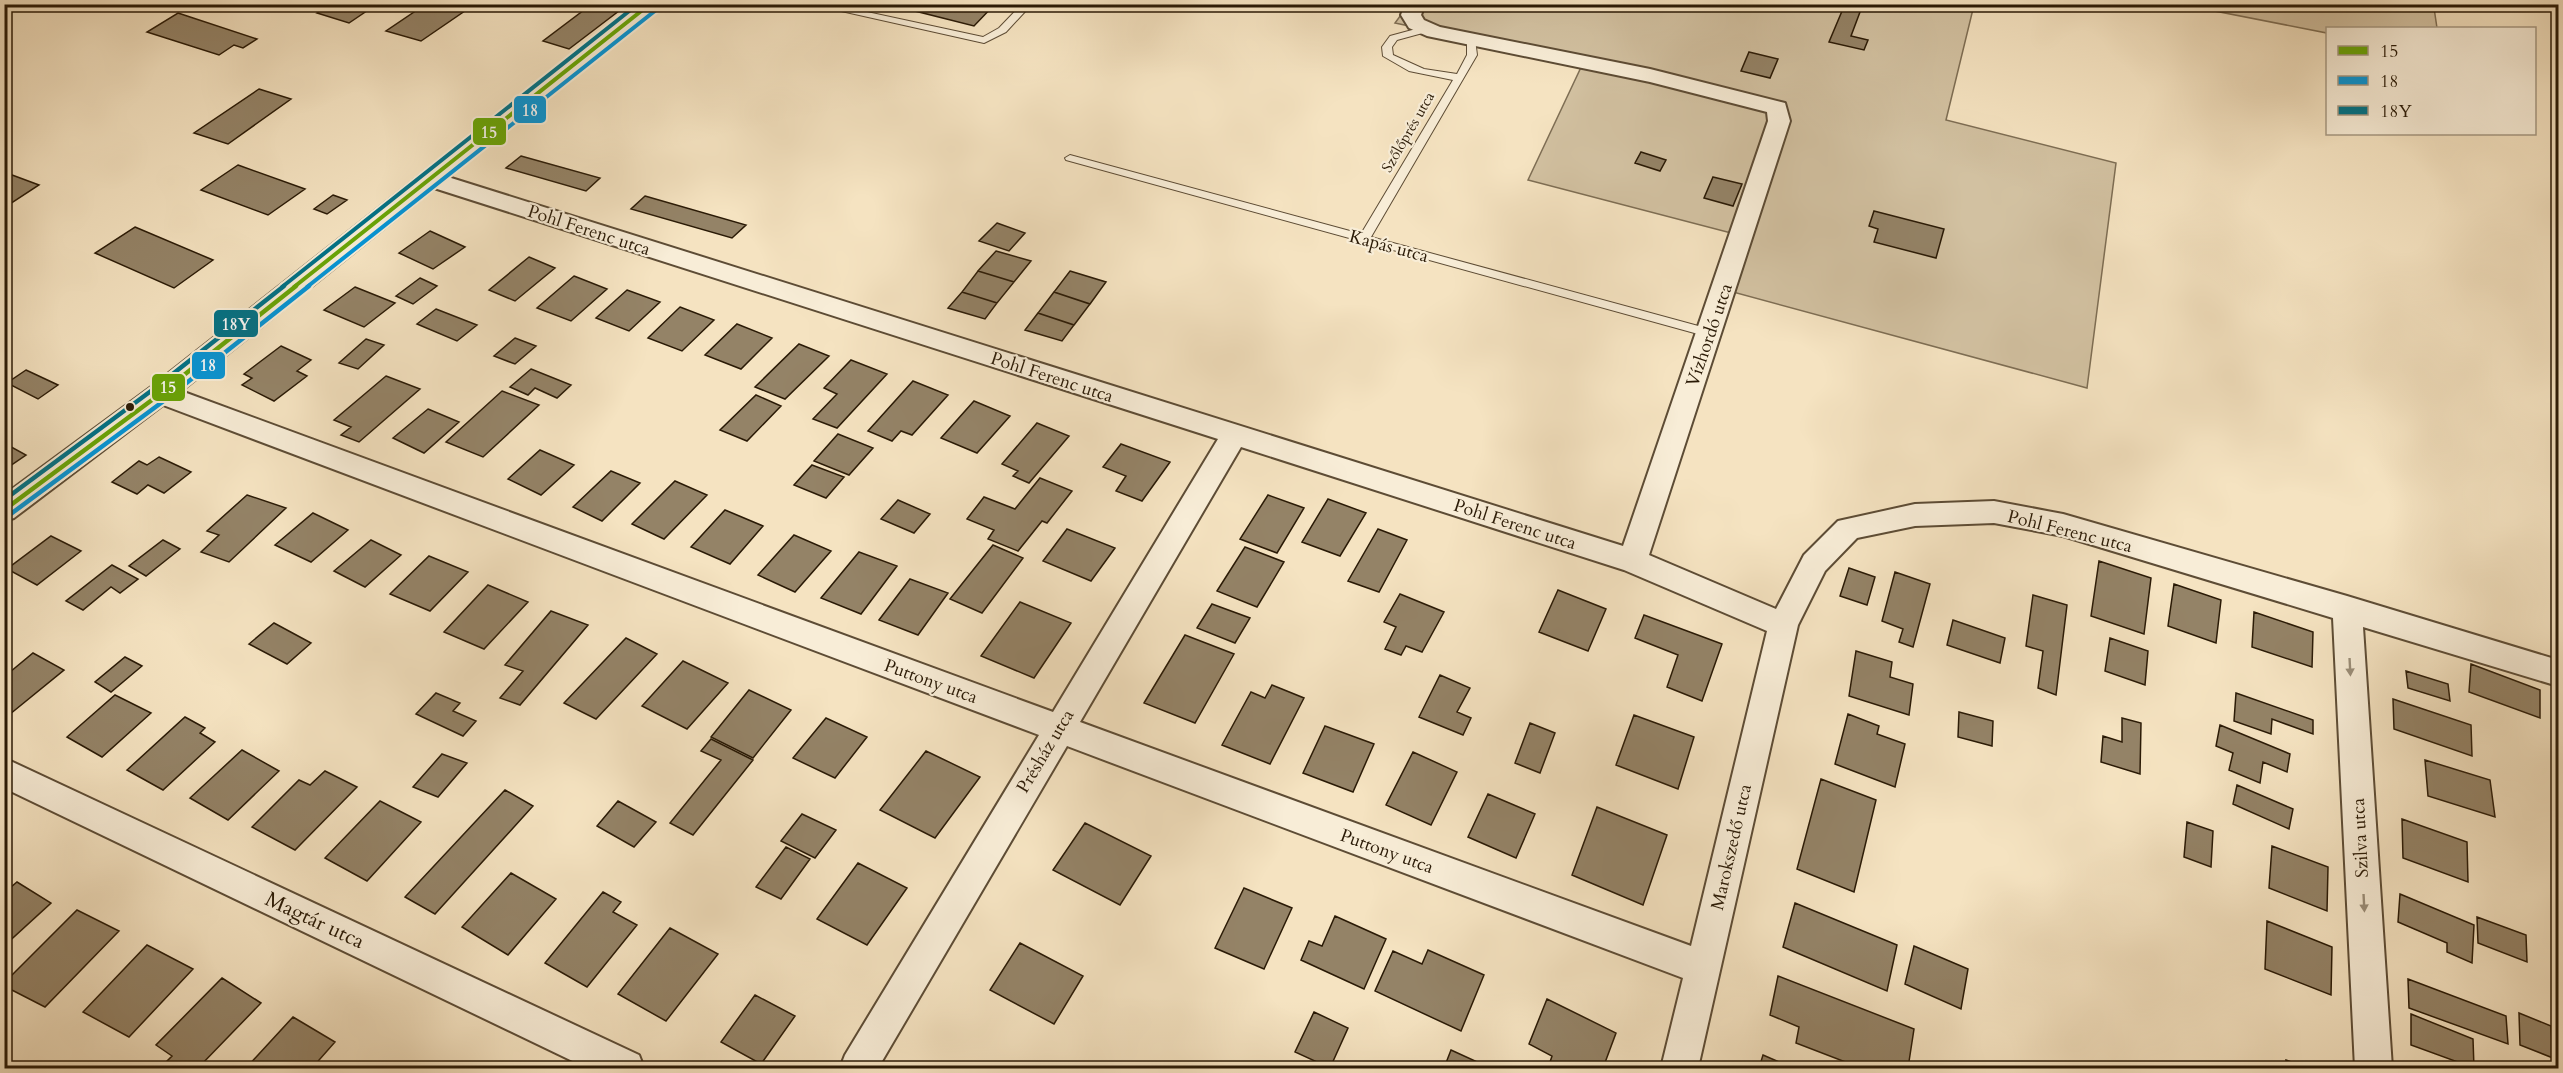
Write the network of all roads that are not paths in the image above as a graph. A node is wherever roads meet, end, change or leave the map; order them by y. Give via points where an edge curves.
1 (651, 4) edge
2 (814, 4) edge
3 (1028, 4) edge
4 (1415, 4) edge
5 (1427, 29) junction
6 (1470, 39) junction
7 (1458, 77) junction
8 (1070, 158) dead end
9 (430, 179) junction
10 (1364, 238) junction
11 (1709, 333) junction
12 (160, 394) junction
13 (1234, 435) junction
14 (4, 510) edge
15 (1633, 561) junction
16 (2347, 608) junction
17 (1783, 625) junction
18 (2559, 673) edge
19 (1058, 728) junction
20 (4, 772) edge
21 (1703, 969) junction
22 (626, 1068) edge
23 (858, 1068) edge
24 (1680, 1068) edge
25 (2374, 1068) edge

1 - 9 street
2 - 3 lane via 984,40 1003,31
4 - 5 street via 1411,15 1416,24
5 - 6 street
5 - 7 lane via 1393,38 1387,47 1388,56 1419,71
6 - 7 lane, Szőlőprés utca via 1472,55
6 - 11 street, Vízhordó utca via 1729,94 1777,108 1779,121
7 - 10 lane, Szőlőprés utca
8 - 10 lane, Kapás utca
9 - 12 street
9 - 13 street, Pohl Ferenc utca
10 - 11 lane, Kapás utca
11 - 15 street, Vízhordó utca
12 - 14 street
12 - 19 street, Puttony utca
13 - 15 street, Pohl Ferenc utca
13 - 19 street, Présház utca
15 - 17 street, Pohl Ferenc utca
16 - 17 street, Pohl Ferenc utca via 2063,525 1994,512 1915,515 1848,530 1814,563
16 - 18 street, Pohl Ferenc utca
16 -> 25 street, Szilva utca
17 - 21 street, Marokszedő utca
19 - 21 street, Puttony utca
19 - 23 street, Présház utca
20 - 22 street, Magtár utca
21 - 24 street, Marokszedő utca

